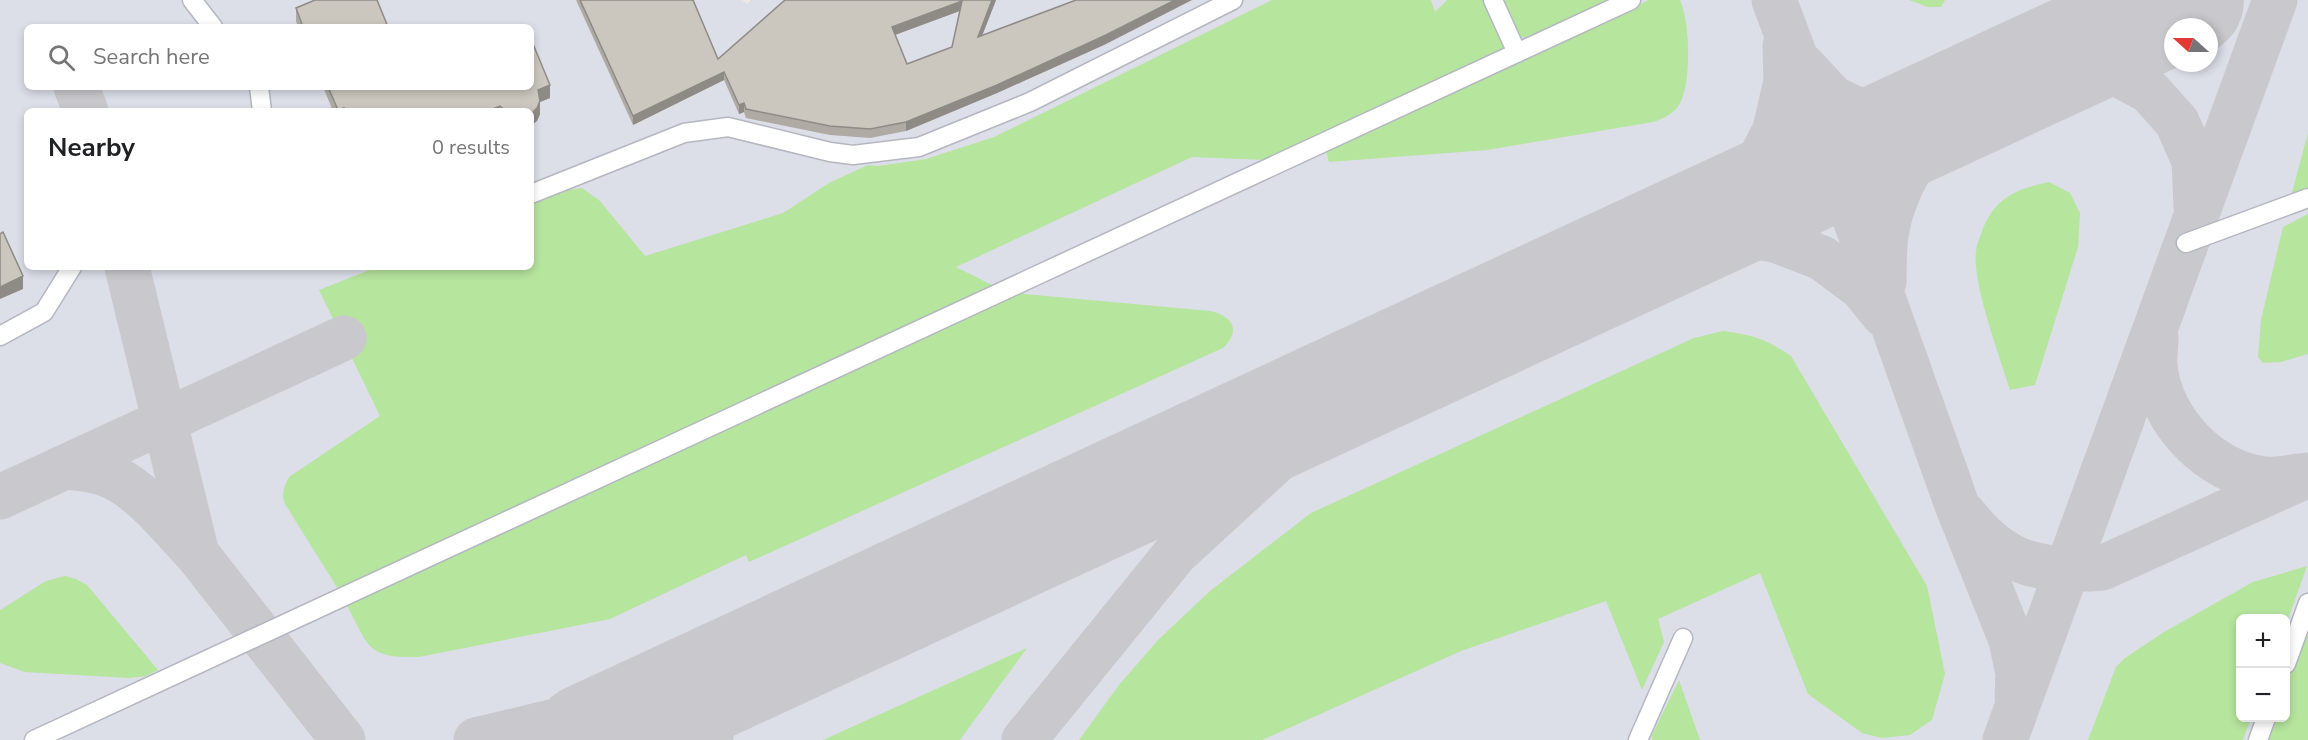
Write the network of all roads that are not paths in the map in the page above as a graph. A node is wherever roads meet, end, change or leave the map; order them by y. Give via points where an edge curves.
1 (192, 0) edge
2 (1233, 0) edge
3 (1493, 0) edge
4 (1631, 0) edge
5 (211, 24) edge
6 (1517, 53) junction
7 (259, 90) edge
8 (262, 108) edge
9 (534, 193) edge
10 (2308, 198) edge
11 (2186, 243) dead end
12 (70, 270) edge
13 (0, 336) edge
14 (2308, 603) edge
15 (1683, 638) dead end
16 (2290, 653) edge
17 (2264, 722) edge
18 (34, 740) edge
19 (1638, 740) edge
20 (2258, 740) edge

1 - 5 lane
2 - 9 lane via 1030,102 919,147 853,155 728,127 702,129
3 - 6 lane
4 - 6 lane
6 - 18 lane
7 - 8 lane
10 - 11 lane
12 - 13 lane via 44,312
14 - 16 lane
15 - 19 lane
17 - 20 lane

